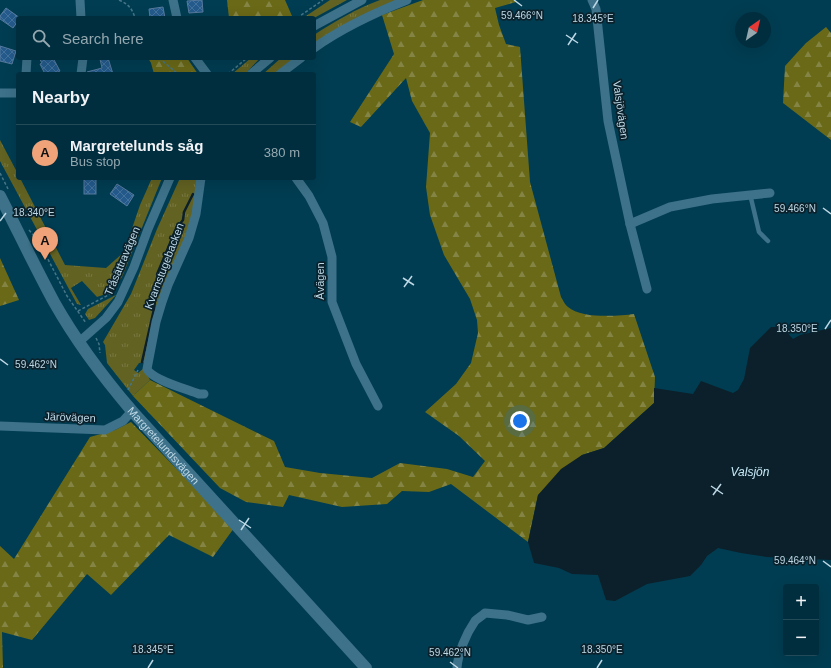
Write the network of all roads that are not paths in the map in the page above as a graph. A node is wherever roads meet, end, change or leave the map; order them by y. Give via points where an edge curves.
1 (80, 0) edge
2 (173, 0) edge
3 (362, 0) edge
4 (407, 0) edge
5 (592, 0) edge
6 (81, 16) edge
7 (177, 16) edge
8 (316, 25) edge
9 (316, 47) edge
10 (27, 60) edge
11 (83, 60) edge
12 (196, 60) edge
13 (268, 60) edge
14 (298, 60) edge
15 (26, 72) edge
16 (81, 72) edge
17 (206, 72) edge
18 (253, 72) edge
19 (283, 72) edge
20 (0, 93) edge
21 (16, 93) edge
22 (169, 180) edge
23 (201, 180) edge
24 (297, 180) edge
25 (770, 193) dead end
26 (750, 194) junction
27 (5, 195) edge
28 (630, 224) junction
29 (768, 241) dead end
30 (647, 289) dead end
31 (79, 342) junction
32 (204, 394) dead end
33 (378, 406) dead end
34 (132, 411) junction
35 (0, 426) edge
36 (542, 617) dead end
37 (366, 668) edge
38 (457, 668) edge

1 - 6 street
2 - 7 street
3 - 8 street
4 - 9 street via 373,14
5 - 28 street, Valsjövägen via 596,9 608,121
10 - 15 street
11 - 16 street
12 - 17 street
13 - 18 street
14 - 19 street
20 - 21 street
22 - 31 street, Tråsättravägen via 118,302 106,318
23 - 32 street, Kvarnstugebacken via 196,214 189,238 162,302 147,366 148,372 155,377
24 - 33 street, Åvägen via 324,223 332,257 332,302 356,364
25 - 26 street
26 - 28 street via 670,207
26 - 29 lane via 759,232
27 - 31 street, Margretelundsvägen via 55,302
28 - 30 street, Valsjövägen
31 - 34 street, Margretelundsvägen
34 - 35 street, Järövägen via 123,421 105,430
34 - 37 street, Margretelundsvägen
36 - 38 street via 528,620 507,615 485,614 476,620 462,645

